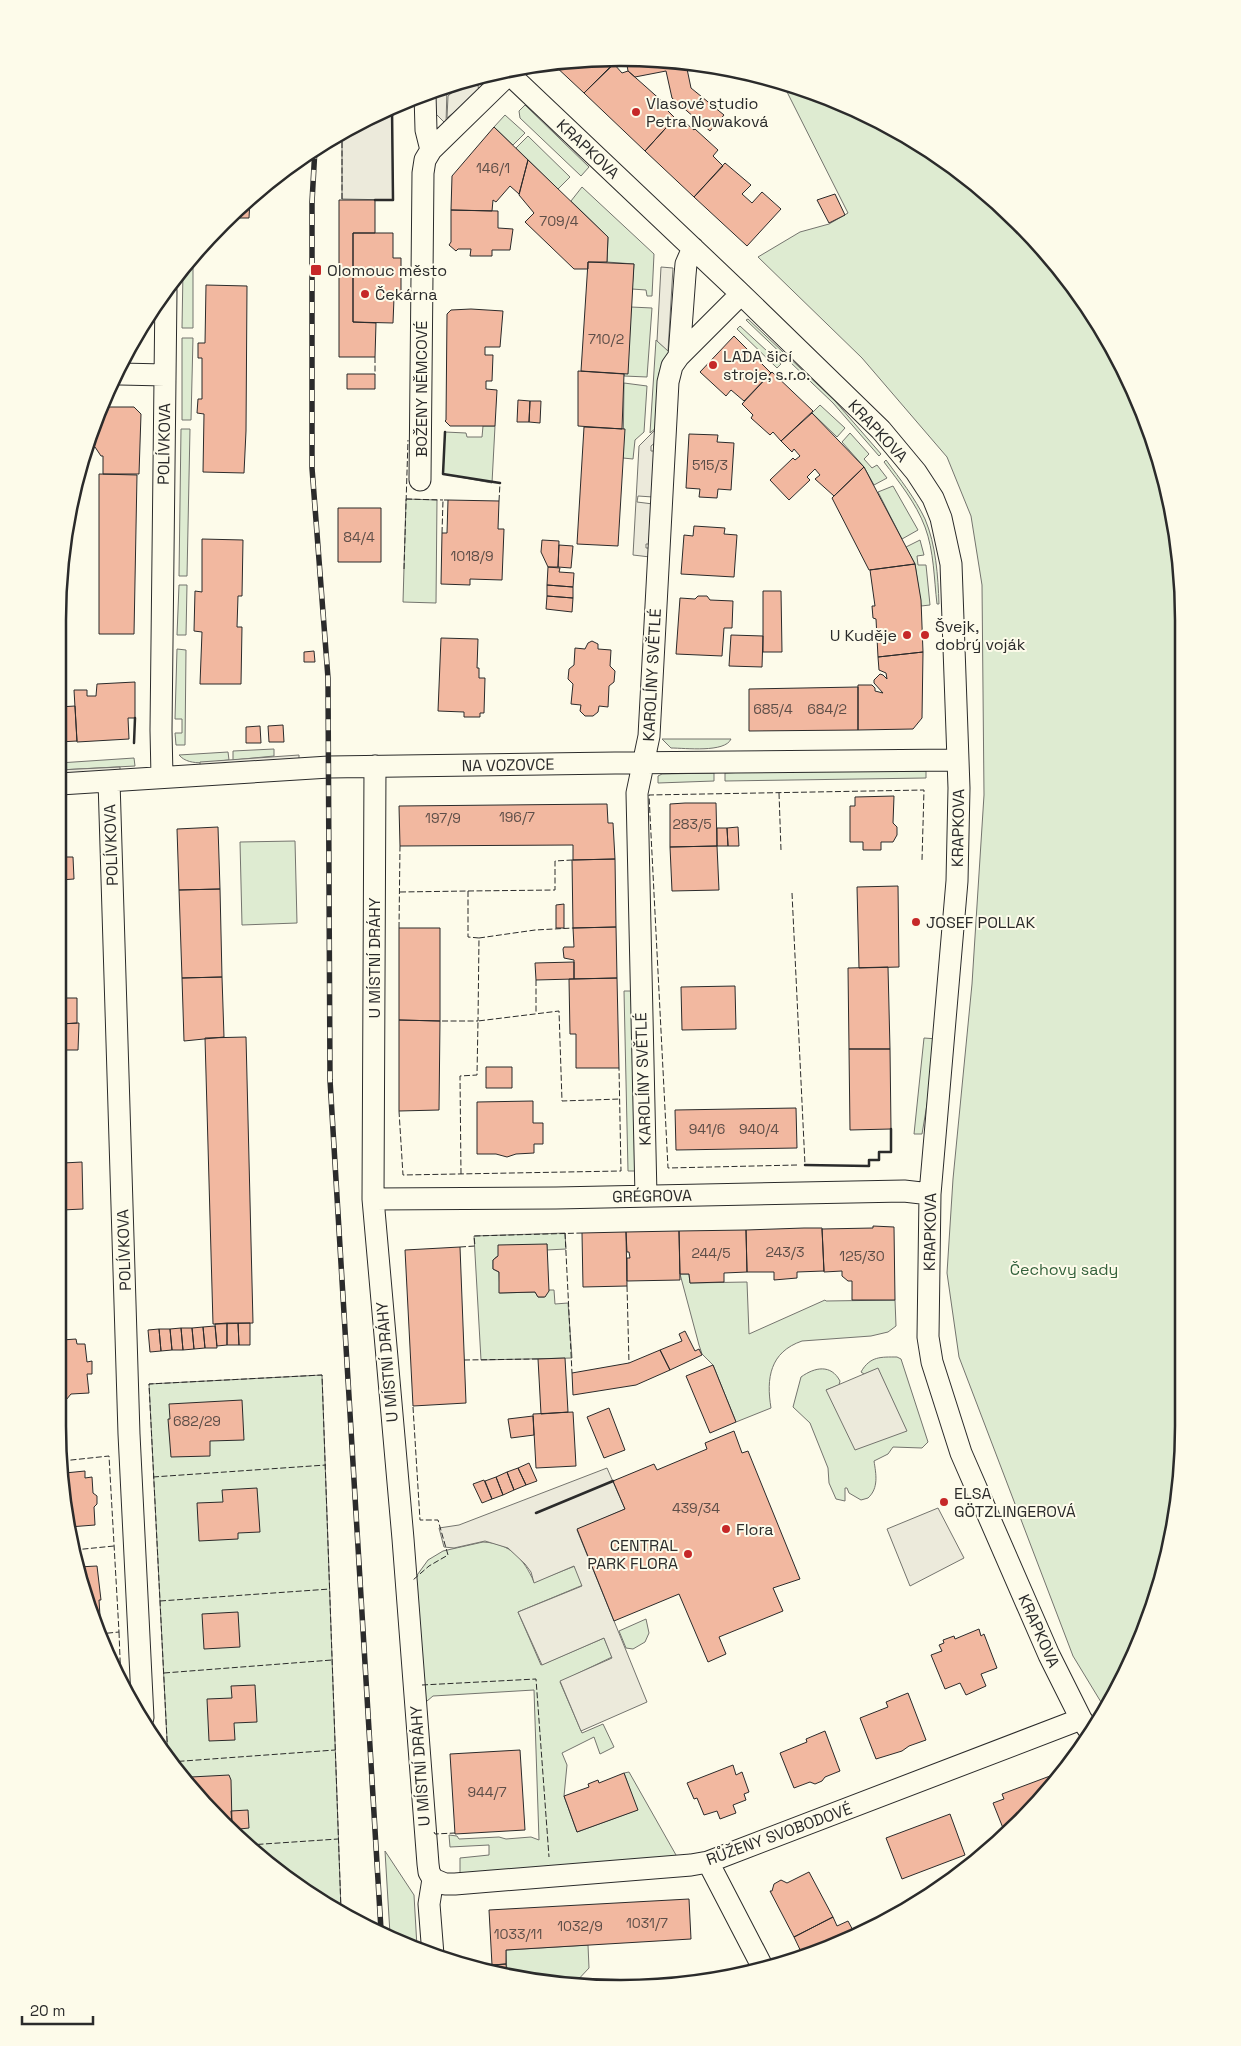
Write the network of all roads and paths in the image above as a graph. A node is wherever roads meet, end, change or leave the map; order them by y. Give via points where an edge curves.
1 (512, 77) edge
2 (499, 80) edge
3 (425, 102) edge
4 (431, 150) junction
5 (693, 248) junction
6 (741, 294) junction
7 (166, 305) edge
8 (679, 356) junction
9 (124, 374) edge
10 (165, 375) junction
11 (420, 480) dead end
12 (957, 760) junction
13 (644, 763) junction
14 (375, 766) junction
15 (162, 777) junction
16 (102, 781) junction
17 (66, 784) edge
18 (930, 1194) junction
19 (646, 1196) junction
20 (373, 1199) junction
21 (141, 1704) edge
22 (1086, 1726) edge
23 (700, 1864) junction
24 (433, 1879) junction
25 (432, 1947) edge
26 (759, 1962) edge

1 - 5 street, KRAPKOVA
2 - 4 street, BOŽENY NĚMCOVÉ
3 - 4 street via 426,130
4 - 11 street, BOŽENY NĚMCOVÉ via 425,160 423,174
5 - 6 street, KRAPKOVA
5 - 8 street, KAROLÍNY SVĚTLÉ via 686,264
6 - 8 street
6 - 12 street, KRAPKOVA via 881,430 933,498 951,564
7 - 10 street, POLÍVKOVA
8 - 13 street, KAROLÍNY SVĚTLÉ via 672,366 668,382 649,736
9 - 10 street
10 - 15 street, POLÍVKOVA
12 - 13 street, NA VOZOVCE
12 - 18 street, KRAPKOVA via 957,881
13 - 14 street, NA VOZOVCE
13 - 19 street, KAROLÍNY SVĚTLÉ via 637,793 637,813
14 - 15 street, NA VOZOVCE
14 - 20 street, U MÍSTNÍ DRÁHY
15 - 16 street, NA VOZOVCE
16 - 17 street, NA VOZOVCE
16 - 21 street, POLÍVKOVA
18 - 19 street, GRÉGROVA via 904,1191
18 - 22 street, KRAPKOVA via 928,1337 932,1362 961,1453 1049,1655
19 - 20 street, GRÉGROVA
20 - 24 street, U MÍSTNÍ DRÁHY via 428,1864
22 - 23 street, RŮŽENY SVOBODOVÉ
23 - 24 street, RŮŽENY SVOBODOVÉ via 455,1884
23 - 26 street
24 - 25 street, U MÍSTNÍ DRÁHY via 429,1904

